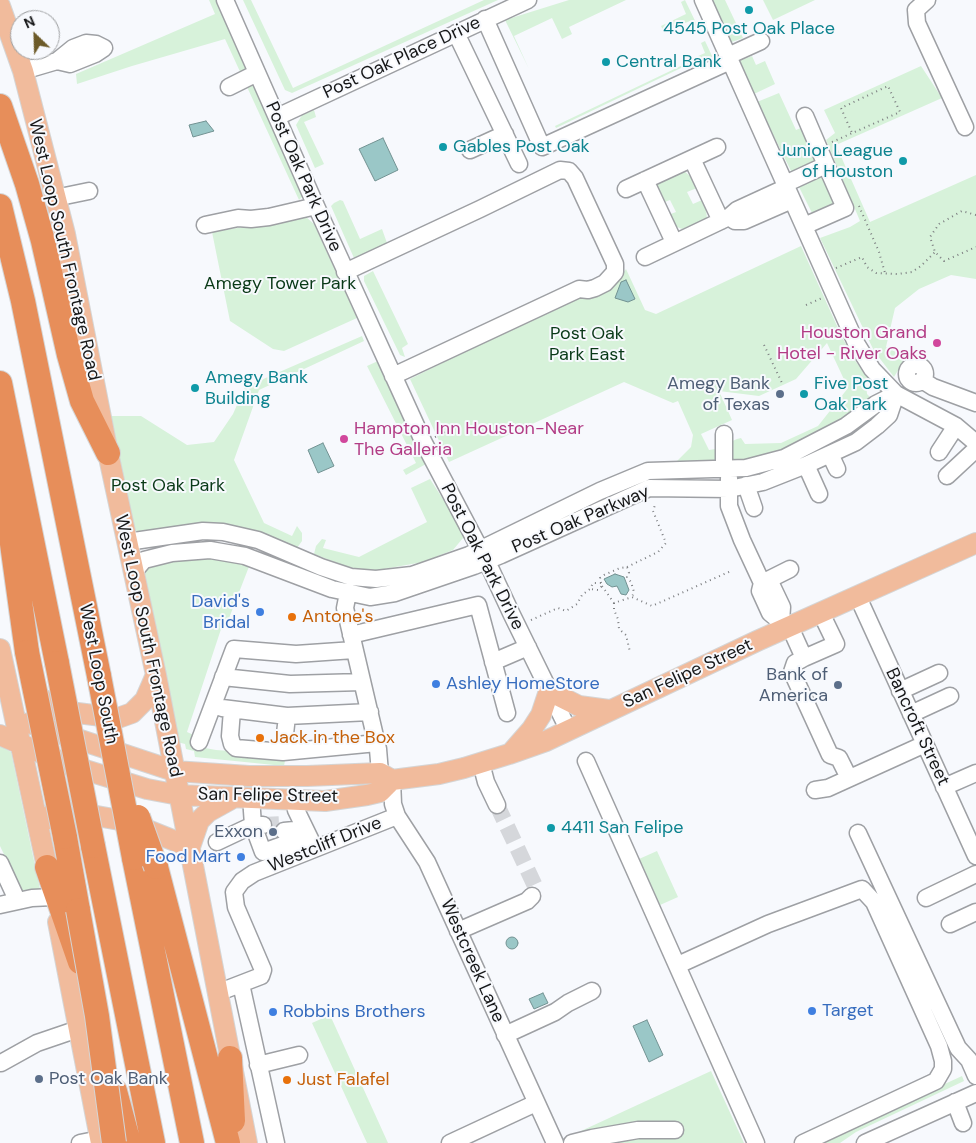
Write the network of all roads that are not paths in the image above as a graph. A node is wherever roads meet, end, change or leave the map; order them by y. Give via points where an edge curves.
1 (225, 0) edge
2 (528, 0) edge
3 (703, 0) edge
4 (927, 0) edge
5 (0, 6) edge
6 (485, 19) junction
7 (456, 33) junction
8 (761, 41) dead end
9 (729, 58) junction
10 (57, 62) dead end
11 (22, 72) junction
12 (257, 73) junction
13 (229, 86) dead end
14 (0, 106) edge
15 (805, 116) dead end
16 (277, 117) junction
17 (965, 127) dead end
18 (505, 134) junction
19 (717, 147) dead end
20 (470, 150) dead end
21 (692, 159) junction
22 (519, 164) dead end
23 (826, 166) junction
24 (645, 180) junction
25 (626, 189) dead end
26 (788, 190) junction
27 (88, 191) dead end
28 (55, 198) junction
29 (0, 206) edge
30 (316, 206) junction
31 (725, 219) junction
32 (205, 225) dead end
33 (804, 226) junction
34 (674, 242) junction
35 (645, 257) dead end
36 (345, 272) junction
37 (393, 376) junction
38 (0, 383) edge
39 (899, 396) junction
40 (976, 403) edge
41 (7, 416) junction
42 (956, 426) junction
43 (724, 434) dead end
44 (976, 443) edge
45 (976, 449) edge
46 (939, 452) dead end
47 (108, 453) junction
48 (830, 454) junction
49 (806, 465) junction
50 (726, 469) junction
51 (836, 470) dead end
52 (953, 471) dead end
53 (746, 485) junction
54 (816, 487) dead end
55 (729, 489) junction
56 (754, 508) dead end
57 (127, 542) junction
58 (976, 543) edge
59 (484, 555) junction
60 (304, 560) junction
61 (790, 569) dead end
62 (134, 572) junction
63 (297, 576) junction
64 (768, 580) junction
65 (348, 593) junction
66 (858, 597) junction
67 (822, 613) junction
68 (785, 626) junction
69 (353, 642) junction
70 (528, 647) junction
71 (1, 656) edge
72 (804, 658) junction
73 (493, 662) junction
74 (156, 675) junction
75 (223, 677) junction
76 (362, 682) junction
77 (549, 691) junction
78 (906, 702) junction
79 (212, 707) junction
80 (232, 710) junction
81 (610, 710) junction
82 (370, 712) junction
83 (507, 713) dead end
84 (7, 714) edge
85 (287, 716) junction
86 (568, 729) junction
87 (0, 735) edge
88 (199, 742) dead end
89 (377, 743) junction
90 (924, 744) junction
91 (21, 745) junction
92 (113, 748) junction
93 (283, 752) junction
94 (509, 754) junction
95 (586, 761) dead end
96 (481, 763) junction
97 (174, 770) junction
98 (976, 773) edge
99 (386, 776) junction
100 (849, 778) junction
101 (944, 787) junction
102 (815, 790) dead end
103 (179, 795) junction
104 (243, 797) junction
105 (294, 799) junction
106 (497, 805) tunnel mouth
107 (397, 816) junction
108 (970, 826) edge
109 (284, 827) tunnel mouth
110 (39, 828) junction
111 (259, 829) junction
112 (858, 833) dead end
113 (308, 834) junction
114 (216, 842) dead end
115 (190, 847) junction
116 (976, 856) edge
117 (0, 863) edge
118 (47, 867) junction
119 (976, 874) edge
120 (532, 896) dead end
121 (53, 897) junction
122 (926, 898) dead end
123 (17, 900) junction
124 (0, 905) edge
125 (976, 912) edge
126 (950, 924) dead end
127 (458, 931) junction
128 (678, 965) junction
129 (241, 984) junction
130 (592, 991) dead end
131 (217, 993) junction
132 (78, 1029) junction
133 (505, 1035) junction
134 (299, 1055) dead end
135 (230, 1058) junction
136 (1, 1062) edge
137 (258, 1066) junction
138 (976, 1076) edge
139 (976, 1093) edge
140 (536, 1102) junction
141 (955, 1102) junction
142 (963, 1123) dead end
143 (675, 1130) dead end
144 (105, 1142) edge
145 (80, 1143) edge
146 (129, 1143) edge
147 (153, 1143) edge
148 (192, 1143) edge
149 (228, 1143) edge
150 (234, 1143) edge
151 (247, 1143) edge
152 (276, 1143) edge
153 (450, 1143) edge
154 (555, 1143) edge
155 (572, 1143) edge
156 (756, 1143) edge
157 (803, 1143) edge
158 (865, 1143) edge

1 - 12 street, Post Oak Park Drive
2 - 6 street, Post Oak Place Drive
3 - 9 street
4 - 17 street via 916,10 917,23
5 - 11 main road, West Loop South Frontage Road
6 - 7 street, Post Oak Place Drive
6 - 9 street via 542,147
7 - 16 street, Post Oak Place Drive
7 - 18 street
8 - 9 street
9 - 26 street
10 - 11 street
11 - 28 main road, West Loop South Frontage Road
12 - 13 street
12 - 16 street, Post Oak Park Drive
14 - 47 highway via 32,203 82,401
15 - 23 street
16 - 30 street, Post Oak Park Drive
18 - 20 street
18 - 22 street
19 - 21 street
21 - 24 street
21 - 31 street
23 - 26 street
23 - 33 street via 845,208
24 - 25 street
24 - 34 street
26 - 31 street via 737,210
26 - 33 street
27 - 28 street
28 - 47 main road, West Loop South Frontage Road
29 - 92 highway, West Loop South, bridge via 23,301
30 - 32 street
30 - 36 street, Post Oak Park Drive
31 - 34 street
33 - 39 street via 856,343 872,369
34 - 35 street
36 - 37 street, Post Oak Park Drive
36 - 37 street via 560,170 569,170 575,178 615,264 615,272 605,283 588,290 579,288
37 - 59 street, Post Oak Park Drive via 424,443
38 - 41 highway
39 - 40 street via 916,381
39 - 42 street
39 - 48 street, Post Oak Parkway via 877,426 856,442
39 - 50 street, Post Oak Parkway via 884,399 846,426 801,451 746,468
41 - 144 highway, bridge via 2,472 27,652 97,1016
41 - 147 highway, bridge
42 - 44 street
42 - 46 street
43 - 50 street
45 - 52 street
47 - 57 main road, West Loop South Frontage Road
48 - 49 street, Post Oak Parkway
48 - 51 street
49 - 53 street, Post Oak Parkway via 763,482
49 - 54 street
50 - 55 street
50 - 59 street, Post Oak Parkway via 648,471 600,492
53 - 55 street, Post Oak Parkway
53 - 56 street
55 - 59 street, Post Oak Parkway via 649,488
55 - 64 street via 729,506
57 - 60 street, Post Oak Parkway via 203,531 223,532 258,540
57 - 62 main road, West Loop South Frontage Road
58 - 66 main road, San Felipe Street
59 - 60 street, Post Oak Parkway via 412,575 376,579 351,577
59 - 65 street, Post Oak Parkway via 395,593 370,596
59 - 70 street, Post Oak Park Drive
60 - 63 street
61 - 64 street
62 - 63 street, Post Oak Parkway via 144,560 210,550 245,556
62 - 74 main road, West Loop South Frontage Road
63 - 65 street, Post Oak Parkway
64 - 68 street via 782,608
65 - 69 street, Westcreek Lane via 345,608
66 - 67 main road, San Felipe Street
66 - 78 street, Bancroft Street
67 - 68 main road, San Felipe Street
67 - 72 street via 836,644
68 - 72 street
68 - 81 main road, San Felipe Street
69 - 73 street via 478,605
69 - 75 street via 296,654 234,649
69 - 76 street, Westcreek Lane
70 - 73 street
70 - 77 street, Post Oak Park Drive
71 - 74 main road via 53,710 118,718 132,713 145,700
71 - 84 main road
72 - 100 street via 795,663 792,672 830,755 839,758
73 - 83 street
74 - 97 main road, West Loop South Frontage Road
75 - 76 street via 290,684
75 - 79 street
76 - 82 street, Westcreek Lane
77 - 81 main road via 579,706
77 - 86 street, Post Oak Park Drive
77 - 94 main road via 537,720
78 - 78 street via 944,684
78 - 90 street, Bancroft Street
79 - 80 street
79 - 88 street
80 - 85 street
80 - 93 street via 230,736 236,748
81 - 86 main road, San Felipe Street
82 - 85 street
82 - 89 street, Westcreek Lane
84 - 91 main road
84 - 97 main road, San Felipe Street
85 - 93 street
86 - 94 main road, San Felipe Street
87 - 91 main road, San Felipe Street
89 - 93 street
89 - 99 street, Westcreek Lane
90 - 100 street
90 - 101 street, Bancroft Street
91 - 103 main road, San Felipe Street via 107,778
91 - 110 main road
92 - 148 highway, West Loop South, bridge
92 - 149 highway, bridge via 156,867
94 - 96 main road, San Felipe Street
95 - 128 street
96 - 99 main road, San Felipe Street via 439,774
96 - 106 street
97 - 99 main road, San Felipe Street via 250,776
97 - 103 main road, West Loop South Frontage Road
98 - 101 street
99 - 105 main road, San Felipe Street via 380,792 325,800
99 - 107 street, Westcreek Lane
100 - 102 street
101 - 108 street, Bancroft Street
103 - 104 main road, San Felipe Street
103 - 115 main road, West Loop South Frontage Road
104 - 105 main road, San Felipe Street
104 - 111 street
104 - 115 main road via 208,812 200,821
105 - 113 street
107 - 113 street, Westcliff Drive
107 - 127 street, Westcreek Lane via 427,862
108 - 116 street, Bancroft Street
109 - 113 street
110 - 115 main road via 52,814 63,810 125,820
110 - 118 main road
111 - 113 street via 263,852
111 - 114 street
112 - 138 street via 958,1048 969,1060
113 - 129 street, Westcliff Drive via 242,881 234,892 236,907 264,970 262,976
115 - 131 main road, West Loop South Frontage Road
117 - 123 street
118 - 121 main road
118 - 146 highway via 80,961
119 - 122 street
120 - 127 street
121 - 123 street
121 - 132 main road
123 - 124 street
125 - 126 street
127 - 133 street, Westcreek Lane
128 - 156 street
128 - 157 street via 768,924 862,889 874,902 939,1046 942,1068 936,1081
129 - 131 street
129 - 137 street
130 - 133 street
131 - 135 main road, West Loop South Frontage Road
132 - 136 street via 37,1043
132 - 144 main road
133 - 140 street, Westcreek Lane
134 - 137 street
135 - 150 highway
135 - 151 main road, West Loop South Frontage Road
137 - 152 street
139 - 141 street
140 - 153 street
140 - 154 street, Westcreek Lane
141 - 142 street
141 - 158 street
143 - 155 street via 638,1130
144 - 145 street

